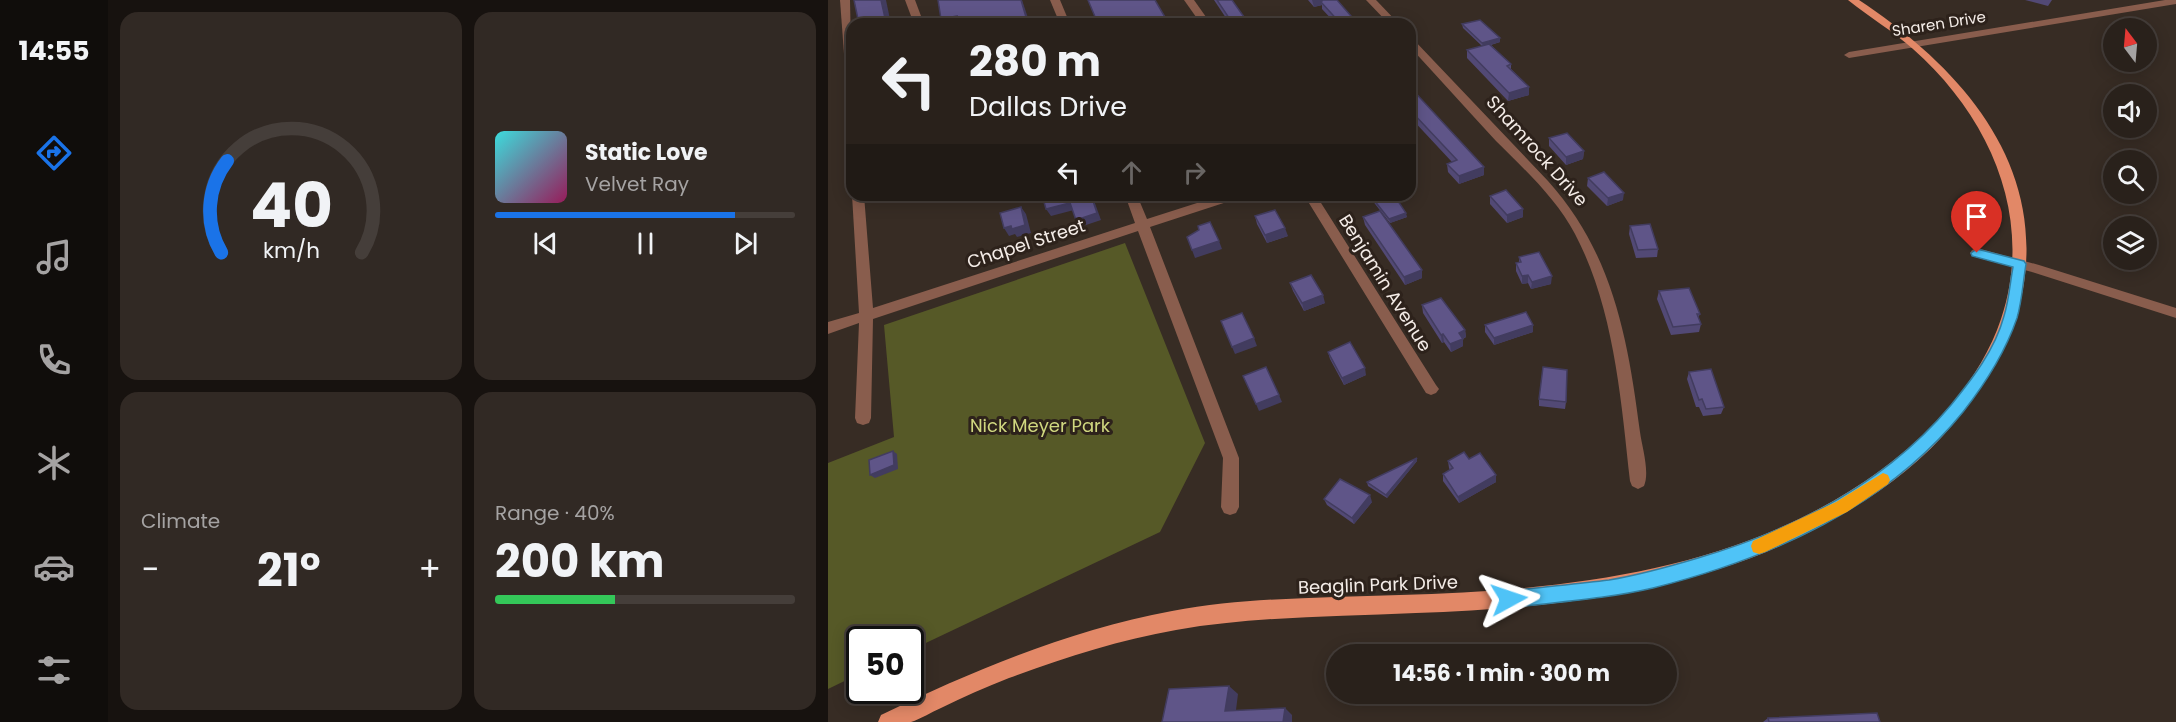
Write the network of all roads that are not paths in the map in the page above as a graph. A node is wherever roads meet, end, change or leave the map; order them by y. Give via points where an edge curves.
1 (845, 0) edge
2 (910, 0) edge
3 (1055, 0) edge
4 (1189, 0) edge
5 (1371, 0) edge
6 (1852, 0) edge
7 (2176, 1) edge
8 (846, 18) edge
9 (917, 18) edge
10 (1062, 18) edge
11 (1202, 18) edge
12 (1388, 18) edge
13 (1913, 43) junction
14 (1416, 47) edge
15 (1849, 55) dead end
16 (858, 201) edge
17 (1133, 201) edge
18 (1216, 201) edge
19 (1314, 201) edge
20 (1142, 224) junction
21 (1977, 253) dead end
22 (2020, 264) junction
23 (2176, 313) edge
24 (866, 316) junction
25 (828, 328) edge
26 (1431, 389) dead end
27 (863, 418) dead end
28 (1638, 481) dead end
29 (1230, 507) dead end
30 (888, 722) edge

1 - 8 street
2 - 9 street
3 - 10 street
4 - 11 street
5 - 12 street
6 - 13 main road, Beaglin Park Drive
7 - 13 street, Sharen Drive
13 - 15 street, Sharen Drive
13 - 22 main road, Beaglin Park Drive via 1960,89 1992,136 2015,197
14 - 28 street, Shamrock Drive via 1538,178 1581,234 1618,346
16 - 24 street
17 - 20 street
18 - 20 street, Chapel Street
19 - 26 street, Benjamin Avenue
20 - 24 street, Chapel Street
20 - 29 street via 1231,458
21 - 22 street
22 - 23 street
22 - 30 main road, Beaglin Park Drive via 2010,317 1990,363 1934,436 1875,485 1833,512 1774,541 1700,567 1577,592 1486,601 1257,609 1160,624 1109,635 1015,666
24 - 25 street, Chapel Street
24 - 27 street

